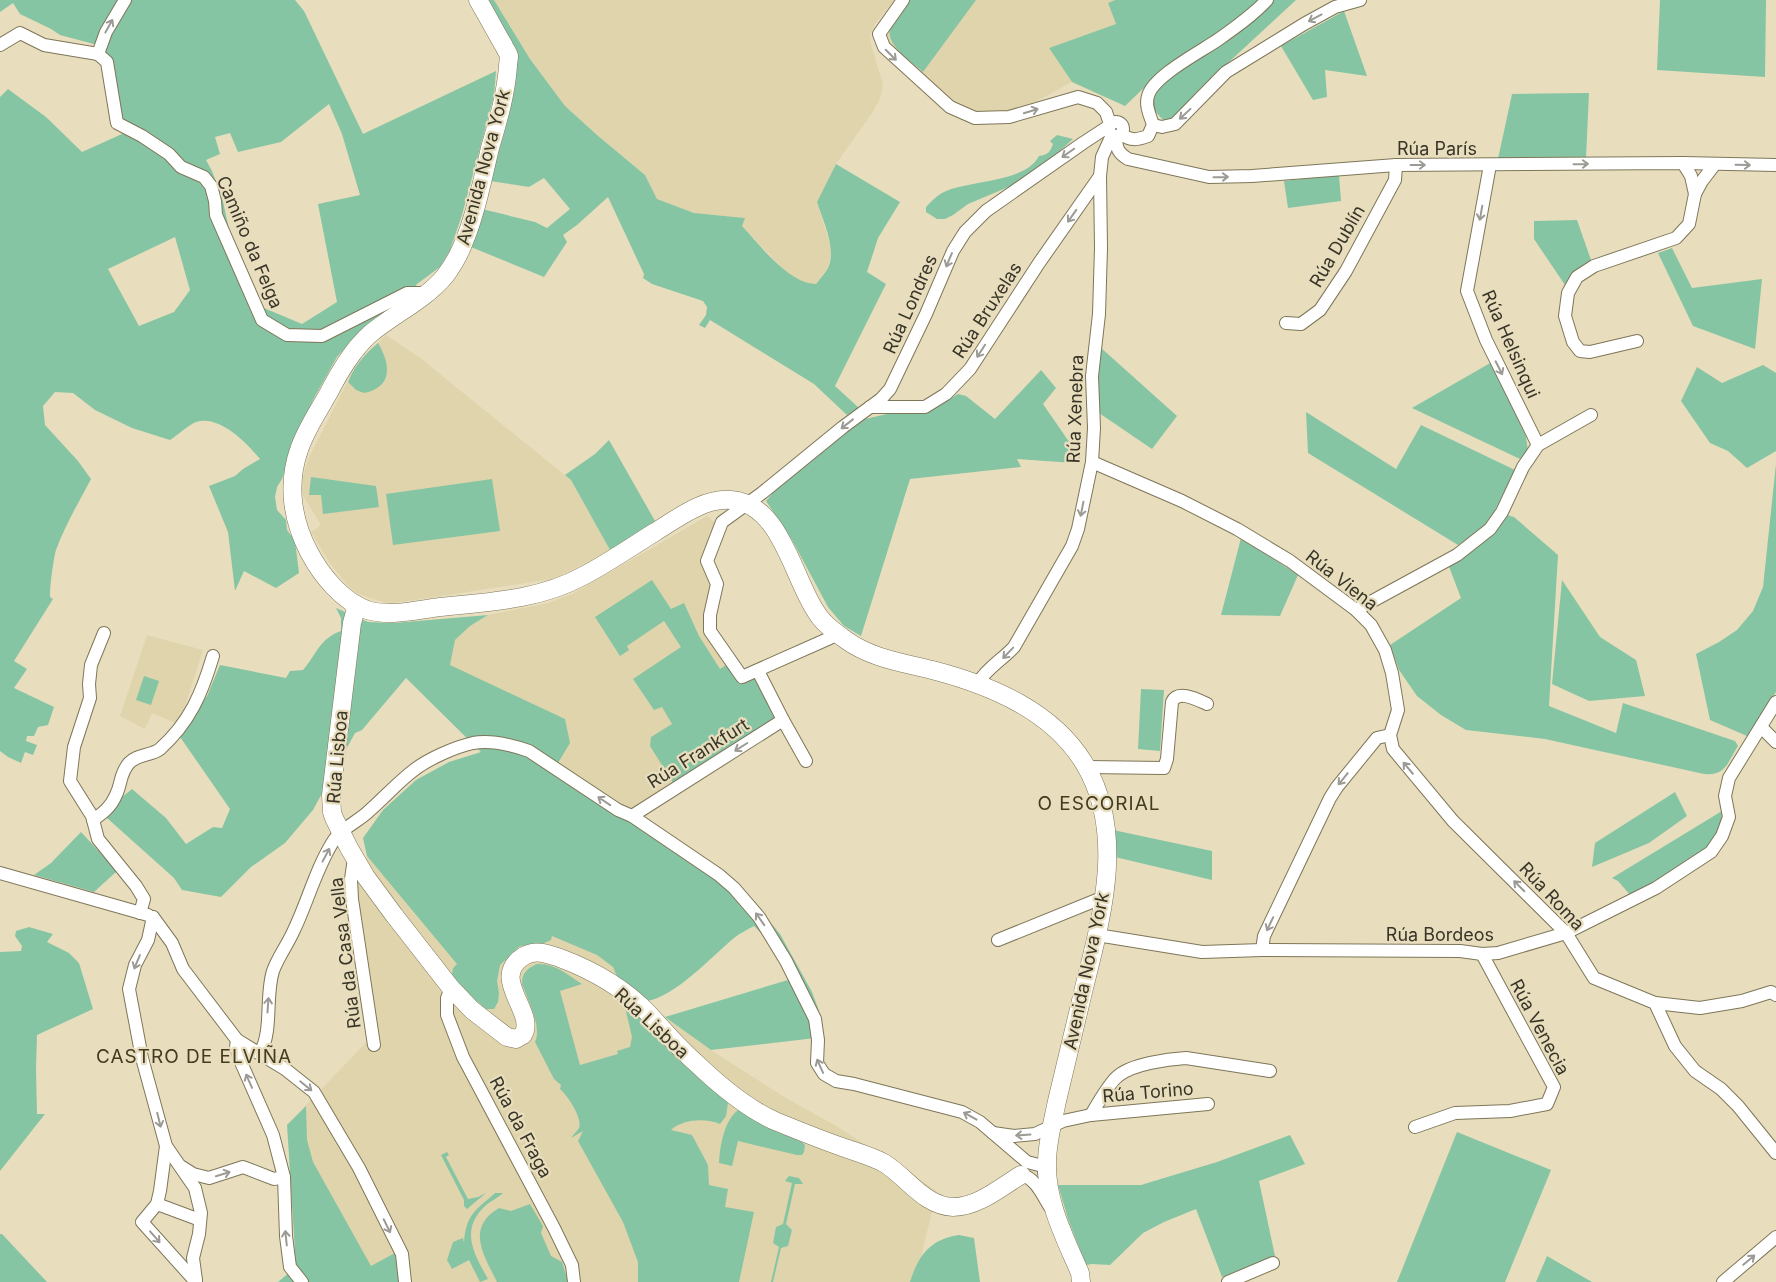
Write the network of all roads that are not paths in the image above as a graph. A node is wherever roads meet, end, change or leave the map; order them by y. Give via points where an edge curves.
1 (124, 0) edge
2 (903, 0) edge
3 (1268, 0) edge
4 (1360, 0) edge
5 (479, 1) edge
6 (0, 45) edge
7 (98, 54) junction
8 (1153, 125) junction
9 (1114, 131) junction
10 (1683, 163) junction
11 (1396, 164) junction
12 (1715, 164) junction
13 (1490, 165) junction
14 (1776, 165) edge
15 (1100, 176) junction
16 (1695, 194) junction
17 (427, 293) junction
18 (1286, 323) dead end
19 (1637, 341) dead end
20 (870, 407) junction
21 (1591, 415) dead end
22 (1538, 445) junction
23 (1092, 462) junction
24 (747, 502) junction
25 (357, 605) junction
26 (1356, 610) junction
27 (834, 630) junction
28 (104, 633) dead end
29 (213, 656) dead end
30 (758, 671) junction
31 (978, 684) junction
32 (1776, 702) edge
33 (1207, 704) dead end
34 (782, 720) junction
35 (1761, 727) junction
36 (1390, 734) junction
37 (1776, 742) edge
38 (806, 761) dead end
39 (1087, 767) junction
40 (632, 816) junction
41 (93, 820) junction
42 (341, 833) junction
43 (354, 858) junction
44 (0, 873) edge
45 (1104, 897) junction
46 (140, 913) junction
47 (153, 917) junction
48 (1566, 932) junction
49 (1097, 935) junction
50 (998, 940) dead end
51 (1262, 950) junction
52 (1482, 954) junction
53 (451, 988) junction
54 (1776, 995) edge
55 (1655, 1003) junction
56 (237, 1040) junction
57 (374, 1045) dead end
58 (260, 1053) junction
59 (1270, 1071) dead end
60 (1208, 1104) dead end
61 (1091, 1115) junction
62 (1052, 1126) junction
63 (1416, 1127) dead end
64 (993, 1133) junction
65 (166, 1146) junction
66 (1776, 1153) edge
67 (178, 1164) junction
68 (1037, 1165) junction
69 (1021, 1175) junction
70 (284, 1177) junction
71 (1048, 1186) junction
72 (157, 1204) junction
73 (1055, 1212) junction
74 (200, 1220) junction
75 (1776, 1237) edge
76 (1273, 1263) dead end
77 (1251, 1277) edge
78 (196, 1281) edge
79 (302, 1282) edge
80 (405, 1282) edge
81 (574, 1282) edge
82 (1081, 1282) edge
83 (1228, 1282) edge
84 (1723, 1282) edge

7 -> 1 street
2 -> 9 street via 879,34 884,47 950,107 975,118 1009,117 1078,97 1097,103 1106,112
3 - 8 street via 1221,38 1153,85 1146,105
4 -> 8 street via 1304,24 1226,72 1175,124
5 - 17 main road, Avenida Nova York via 509,56 506,87 461,251 443,279
6 - 7 street via 20,33 44,46
7 - 17 street, Camiño da Felga via 107,62 117,123 169,154 181,167 204,176 211,186 216,215 262,320 287,335 322,336 407,293
8 - 9 street via 1148,136 1136,140
9 -> 11 street, Rúa París via 1116,147 1128,159 1209,177
9 - 15 street, Rúa Xenebra via 1102,157
9 -> 20 street, Rúa Londres via 1083,143 986,211 964,232 890,389
10 - 12 street, Rúa París
13 -> 10 street, Rúa París
10 - 16 street via 1691,176
11 -> 13 street, Rúa París
11 - 18 street, Rúa Dublín via 1395,180 1346,271 1320,310 1301,324
12 -> 14 street, Rúa París
12 - 16 street
13 -> 22 street, Rúa Helsinqui via 1467,291 1486,340
15 -> 20 street, Rúa Bruxelas via 970,369 946,394 925,407
15 - 23 street, Rúa Xenebra via 1101,248 1099,314 1092,376
16 - 19 street via 1689,224 1676,238 1594,266 1577,277 1568,293 1565,316 1573,342 1580,351 1590,352
17 - 25 main road, Avenida Nova York via 368,335 354,351 335,379 297,455 292,483 294,511 300,532 328,581
20 -> 24 street, Rúa Londres
21 - 22 street
22 - 26 street via 1490,529 1457,555
23 - 26 street, Rúa Viena via 1237,529 1290,561
23 -> 31 street, Rúa Xenebra via 1072,546 1014,647 986,672
24 - 25 main road, Avenida Nova York via 724,499 696,507 579,578 539,594 402,613 376,612
24 - 27 main road, Avenida Nova York via 773,525 807,596 823,621
24 - 30 street, Rúa Londres via 722,522 707,561 717,584 710,631 742,677
25 - 42 main road, Rúa Lisboa via 352,623 332,794 332,812
26 - 36 street, Rúa Viena via 1371,625 1385,650 1392,673 1398,710
27 - 30 street via 830,638
27 - 31 main road, Avenida Nova York via 850,643 880,657
28 - 41 street via 91,665 90,698 74,747 70,781
29 - 41 street via 205,683 190,714 160,749 130,761 121,774 117,794 109,808
30 - 34 street
31 - 39 main road, Avenida Nova York via 1007,696 1045,720
32 - 35 street, Rúa Bordeos
33 - 39 street via 1191,697 1174,698 1168,759 1164,768
34 - 38 street
34 -> 40 street, Rúa Frankfurt
35 - 37 street
35 - 48 street, Rúa Bordeos via 1729,778 1725,796 1729,818 1711,852 1656,888
48 -> 36 street, Rúa Roma via 1453,821 1393,749
36 -> 51 street via 1377,738 1330,798 1264,936
39 - 45 main road, Avenida Nova York via 1104,821 1108,862
40 -> 42 street via 529,751 495,743 473,743 440,755 415,769
64 -> 40 street via 962,1112 836,1081 824,1074 817,1064 815,1019 759,917 719,875
41 - 46 street via 98,839 144,899
42 - 43 main road, Rúa Lisboa
58 -> 42 street via 266,1039 274,969 317,873
43 - 53 main road, Rúa Lisboa
43 - 57 street, Rúa da Casa Vella via 352,899
44 - 46 street
45 - 49 main road, Avenida Nova York
45 - 50 street
46 - 47 street
47 - 56 street via 172,943 183,969
47 -> 65 street via 148,940 129,989 142,1058
48 - 52 street, Rúa Bordeos via 1498,953
48 - 55 street, Rúa Roma via 1594,978
49 - 51 street, Rúa Bordeos via 1202,952
49 - 62 main road, Avenida Nova York
51 - 52 street, Rúa Bordeos via 1460,951
52 - 63 street, Rúa Venecia via 1554,1087 1547,1104 1510,1111 1455,1113
53 - 69 main road, Rúa Lisboa via 481,1018 516,1040 523,1036 526,1027 512,988 511,975 516,963 524,956 544,953 602,978 619,989 697,1065 741,1101 795,1129 883,1162 932,1200 954,1207 969,1204
53 - 81 street, Rúa da Fraga via 447,998 447,1016 463,1057 554,1228 572,1265
54 - 55 street, Rúa Roma via 1771,992 1700,1008
55 - 66 street via 1675,1046 1695,1071 1738,1106
56 - 58 street
70 -> 56 street via 273,1135 240,1060
58 -> 80 street via 314,1092 359,1168 402,1254
59 - 61 street, Rúa Torino via 1186,1058 1134,1067 1118,1076
60 - 61 street, Rúa Torino
61 - 62 street, Rúa Torino
62 -> 64 street, Rúa Torino via 1024,1136
62 - 71 main road, Avenida Nova York via 1047,1162
64 - 68 street via 1022,1159
65 - 67 street
65 - 72 street
67 -> 70 street via 193,1174 209,1178 243,1167 274,1178
67 - 74 street via 195,1188
68 - 69 street, Rúa Lisboa
68 - 71 street, Avenida Nova York via 1044,1167
69 - 73 street via 1033,1182
79 -> 70 street via 290,1267
71 - 73 main road, Avenida Nova York
72 - 74 street
72 -> 78 street via 142,1222
73 - 82 main road, Avenida Nova York
74 - 78 street via 193,1258
84 -> 75 street
76 - 77 street
77 - 83 street

